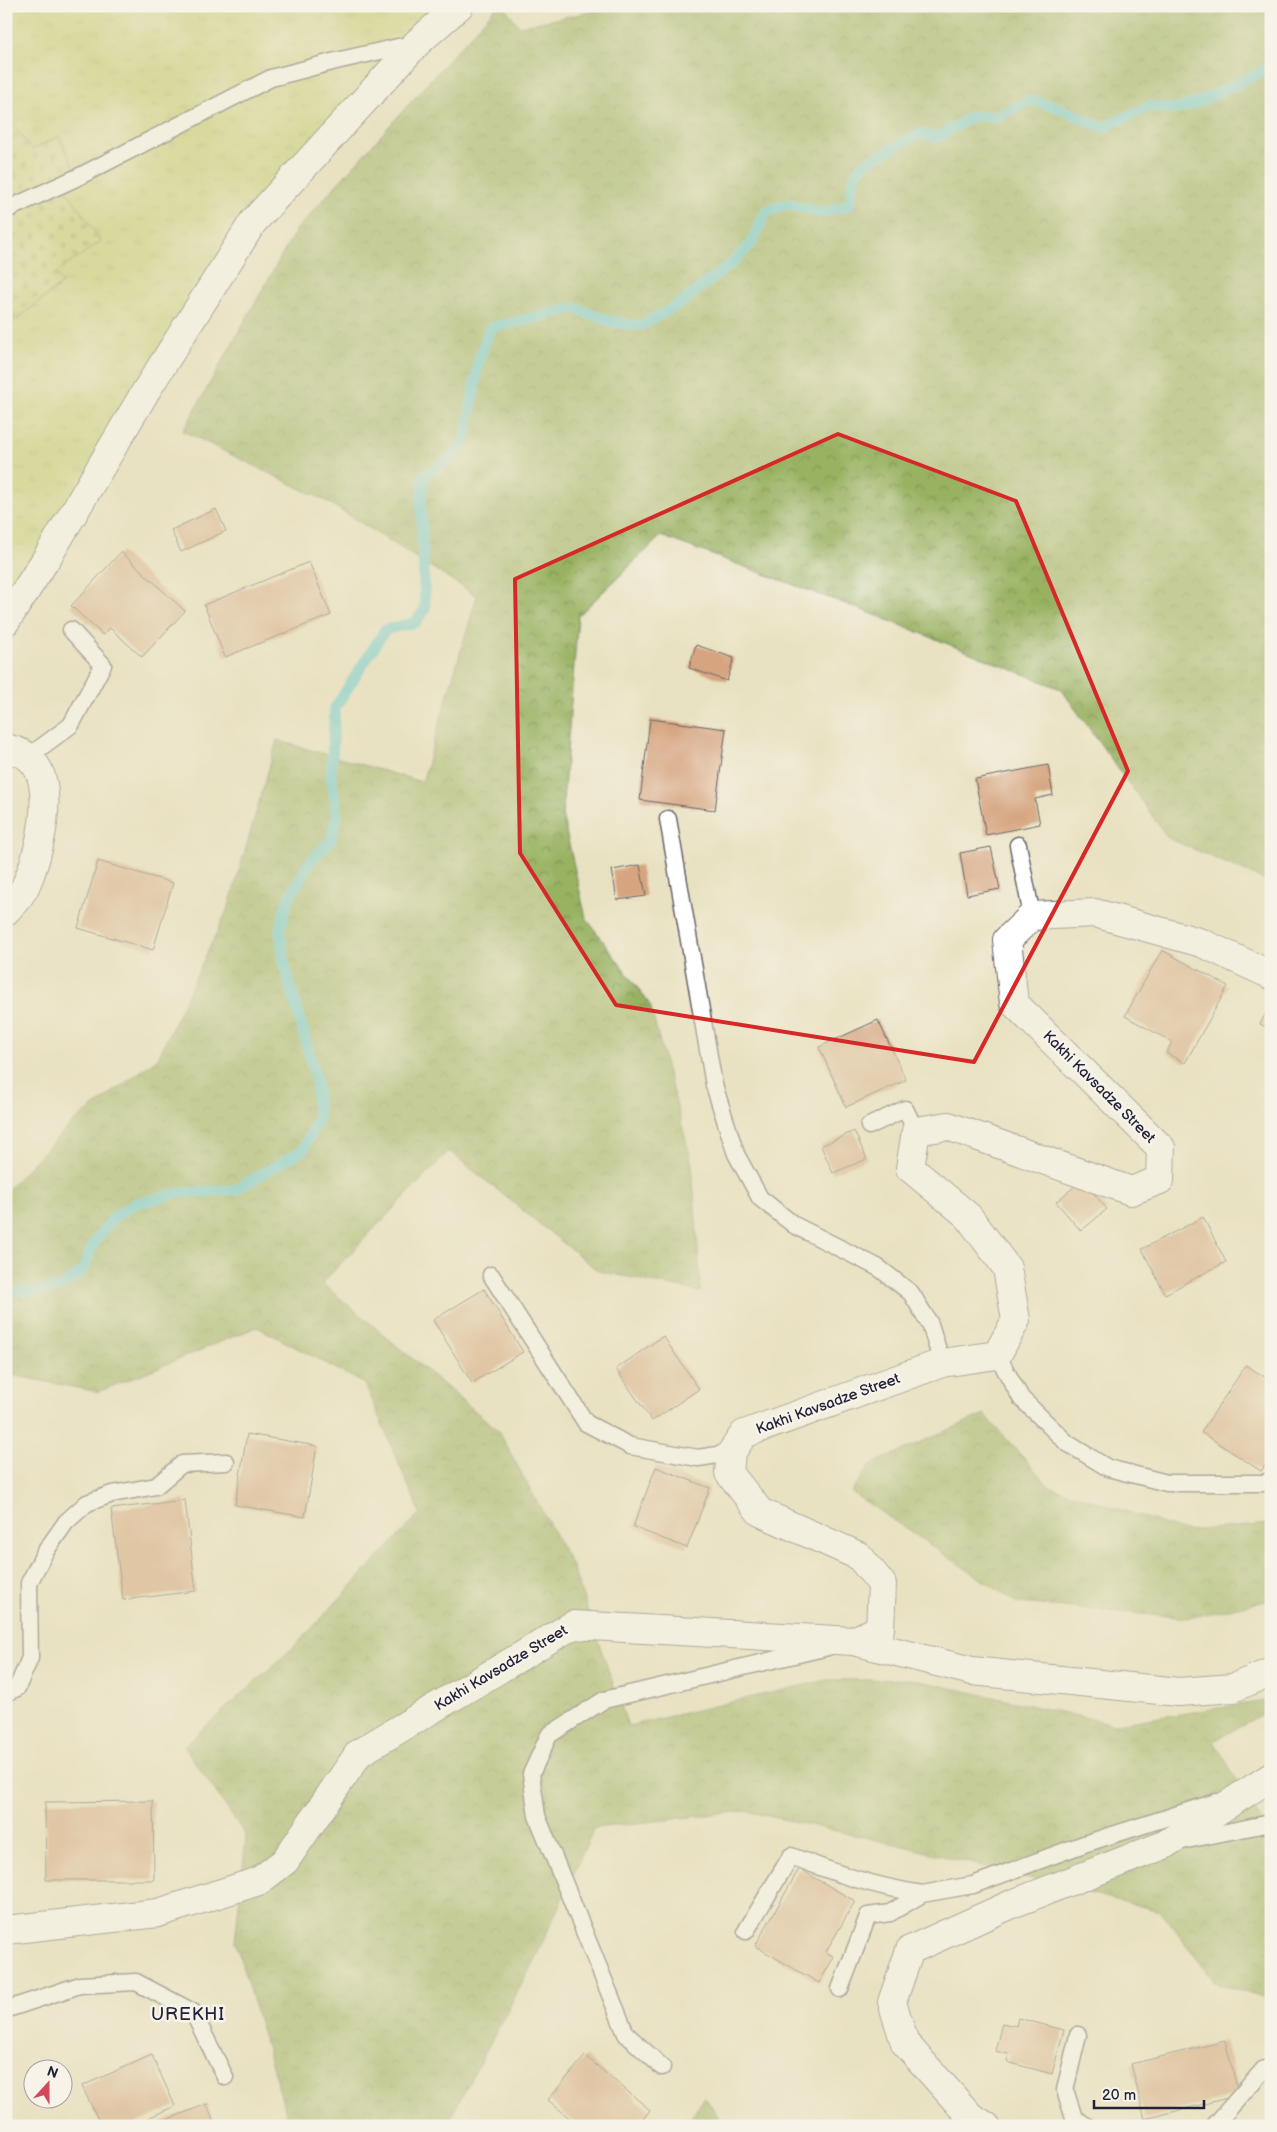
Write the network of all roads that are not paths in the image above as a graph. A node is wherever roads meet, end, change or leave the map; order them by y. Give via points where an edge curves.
1 (459, 6) edge
2 (417, 43) junction
3 (6, 210) edge
4 (6, 621) edge
5 (71, 630) dead end
6 (17, 752) edge
7 (668, 819) dead end
8 (1018, 845) dead end
9 (6, 911) edge
10 (1032, 916) junction
11 (1271, 975) edge
12 (869, 1126) dead end
13 (916, 1131) junction
14 (491, 1275) dead end
15 (997, 1356) junction
16 (942, 1363) junction
17 (731, 1453) junction
18 (226, 1462) dead end
19 (1271, 1482) edge
20 (853, 1641) junction
21 (1271, 1672) edge
22 (6, 1692) edge
23 (1271, 1777) edge
24 (1242, 1793) junction
25 (1271, 1823) edge
26 (1164, 1845) junction
27 (922, 1894) junction
28 (6, 1930) edge
29 (746, 1931) dead end
30 (840, 1988) dead end
31 (6, 2006) edge
32 (1078, 2035) dead end
33 (662, 2067) dead end
34 (1264, 2069) dead end
35 (225, 2077) dead end
36 (986, 2126) edge
37 (1087, 2126) edge
38 (1214, 2126) edge

1 - 2 street
2 - 3 lane via 271,78 78,178
2 - 4 street via 253,222
5 - 6 lane via 103,665 71,725
6 - 9 street via 42,778 44,806 39,851 24,889
7 - 16 lane via 714,1085 736,1154 760,1198 794,1225 879,1268 911,1293 930,1324
8 - 10 lane
10 - 11 street via 1095,913 1202,943
10 - 13 street, Kakhi Kavsadze Street via 1007,940 1014,1003 1161,1148 1160,1180 1131,1191 948,1126
12 - 13 lane via 905,1109
13 - 15 street via 910,1168 968,1216 1007,1268 1016,1320
14 - 17 lane via 586,1423 630,1446 698,1458
15 - 16 street, Kakhi Kavsadze Street
15 - 19 lane via 1021,1398 1066,1443 1108,1468 1167,1483
16 - 17 street, Kakhi Kavsadze Street via 744,1434
17 - 20 street, Kakhi Kavsadze Street via 729,1472 760,1512 859,1556 882,1584 880,1629
18 - 22 lane via 182,1464 156,1486 112,1494 88,1503 66,1522 29,1583 30,1658 17,1688
20 - 21 street via 972,1671 1180,1692 1233,1688
20 - 28 street, Kakhi Kavsadze Street via 573,1625 359,1753 285,1861 258,1881 158,1913
20 - 33 lane via 604,1700 549,1735 530,1774 537,1816 626,2034
23 - 24 street
24 - 26 street
24 - 27 lane via 1084,1844 973,1885
25 - 26 lane
26 - 36 street via 1012,1904 910,1950 892,2002 905,2043 970,2116
27 - 29 lane via 869,1884 791,1856
27 - 30 lane via 890,1913 868,1916
31 - 35 lane via 11,2008 80,1985 136,1982 193,2012
32 - 37 lane via 1065,2090 1074,2118
34 - 38 lane

